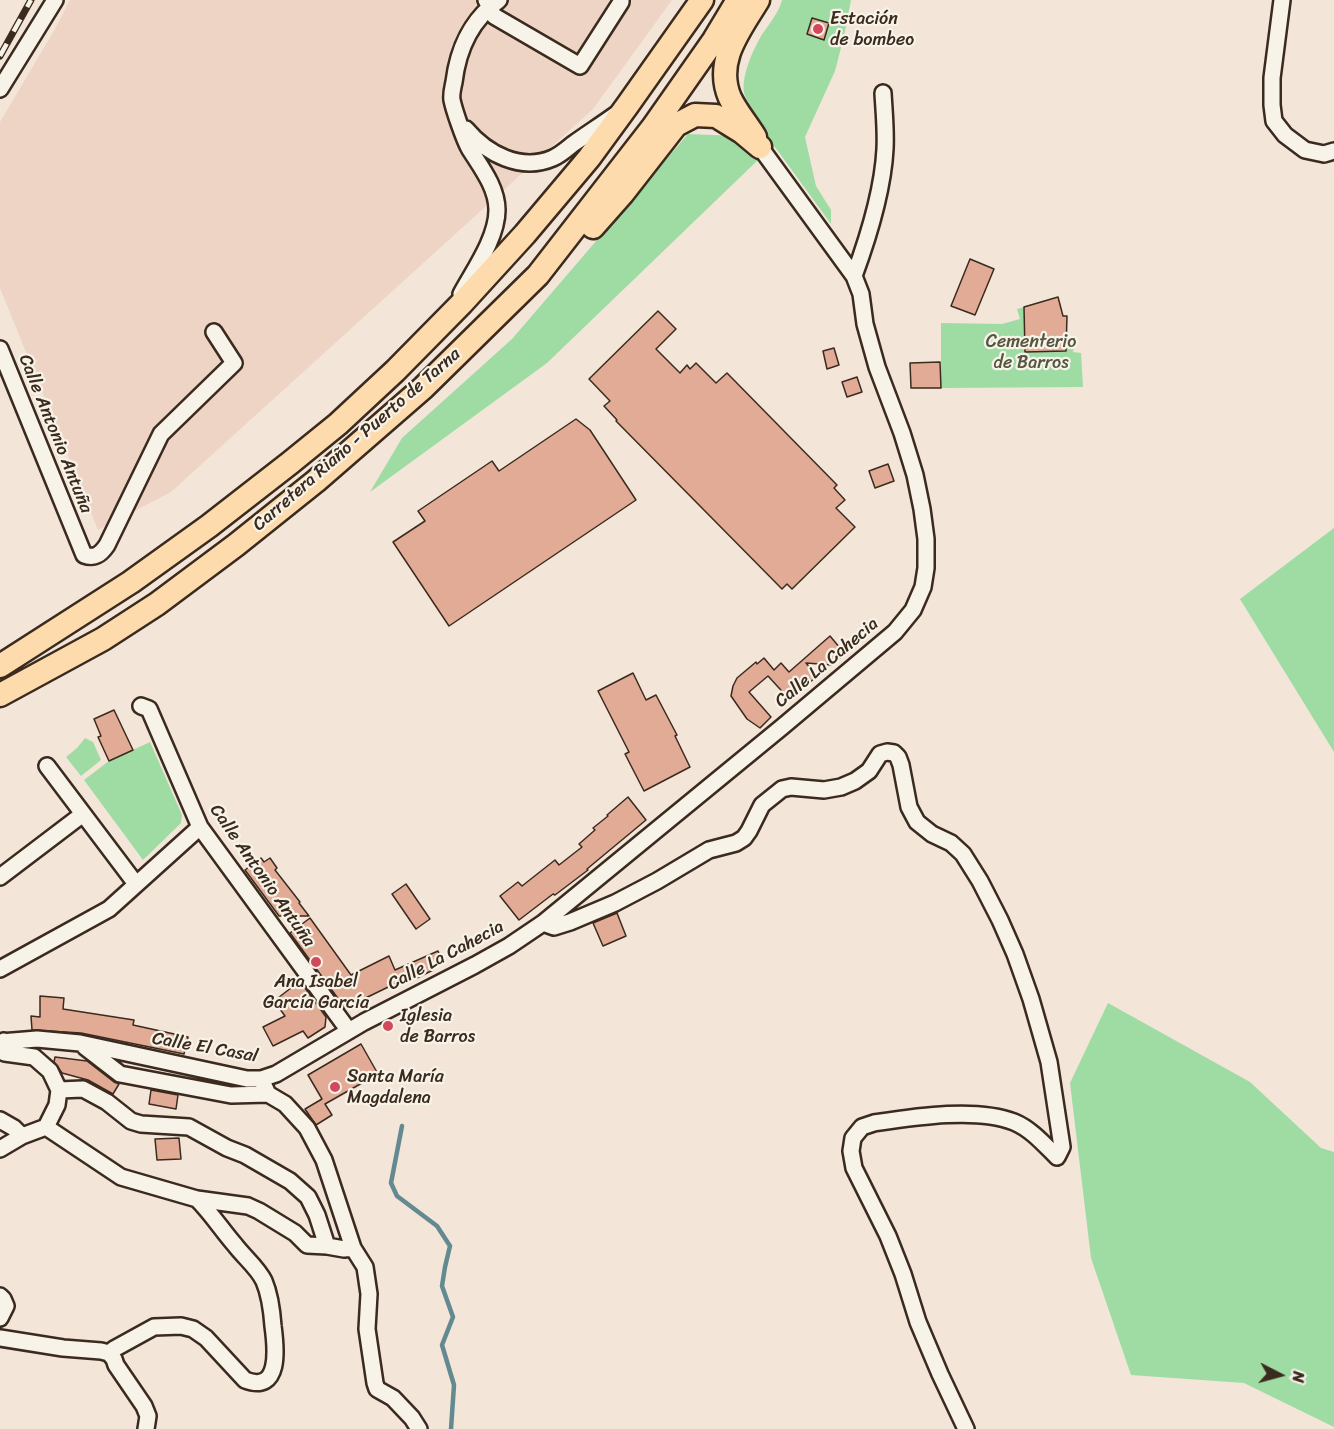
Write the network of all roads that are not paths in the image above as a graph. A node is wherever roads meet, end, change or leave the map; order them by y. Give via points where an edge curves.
1 (55, 0) edge
2 (621, 0) edge
3 (702, 0) edge
4 (738, 0) edge
5 (758, 0) edge
6 (1282, 0) edge
7 (492, 2) edge
8 (0, 89) edge
9 (883, 93) dead end
10 (627, 106) junction
11 (459, 120) junction
12 (760, 147) junction
13 (1334, 152) edge
14 (538, 275) junction
15 (854, 276) junction
16 (450, 315) junction
17 (214, 332) dead end
18 (0, 349) edge
19 (74, 619) junction
20 (103, 639) junction
21 (0, 652) edge
22 (0, 666) edge
23 (0, 695) edge
24 (141, 706) dead end
25 (0, 712) edge
26 (47, 766) dead end
27 (83, 814) junction
28 (200, 827) junction
29 (0, 877) edge
30 (136, 884) junction
31 (543, 923) junction
32 (0, 969) edge
33 (349, 1032) junction
34 (2, 1042) edge
35 (80, 1043) junction
36 (261, 1079) junction
37 (59, 1090) junction
38 (268, 1094) junction
39 (0, 1120) edge
40 (46, 1127) junction
41 (22, 1136) junction
42 (0, 1149) edge
43 (197, 1199) junction
44 (327, 1246) junction
45 (353, 1248) junction
46 (0, 1296) edge
47 (0, 1318) edge
48 (0, 1338) edge
49 (109, 1353) junction
50 (146, 1429) edge
51 (419, 1429) edge
52 (966, 1429) edge

1 - 8 street
2 - 7 street via 580,66 494,16
3 - 10 highway, Carretera Riaño - Puerto de Tarna
4 - 14 highway, Carretera Riaño - Puerto de Tarna via 653,128
5 - 12 highway via 730,46 724,72 730,97
6 - 13 street via 1272,78 1274,121 1305,150
7 - 11 street via 471,29 455,68 452,98
9 - 15 street via 882,177
10 - 11 street via 553,158 532,163 495,154
10 - 16 highway, Carretera Riaño - Puerto de Tarna via 525,234
11 - 16 street via 468,146 492,186 497,209 493,232
12 - 14 highway via 716,116 695,115 676,125 579,243
12 - 15 street, Calle La Cahecia
14 - 20 highway, Carretera Riaño - Puerto de Tarna via 423,388 316,481 157,604
15 - 31 street, Calle La Cahecia via 877,367 902,433 922,509 926,568 913,610 895,632
16 - 19 highway, Carretera Riaño - Puerto de Tarna via 395,371 290,463 209,526
17 - 18 street, Calle Antonio Antuña via 234,363 161,434 107,545 102,552 89,557 84,555
19 - 21 highway via 46,626
19 - 22 highway, Carretera Riaño - Puerto de Tarna
20 - 23 highway, Carretera Riaño - Puerto de Tarna
20 - 25 highway
24 - 28 street, Calle Antonio Antuña via 149,709
26 - 27 street
27 - 29 street
27 - 30 street
28 - 30 street
28 - 33 street, Calle Antonio Antuña
30 - 32 street via 109,909
31 - 33 street, Calle La Cahecia via 492,956
31 - 52 street via 555,927 570,922 615,903 709,850 736,843 749,831 762,805 782,789 841,787 869,771 880,754 894,753 898,757 909,807 917,822 963,854 1015,954 1049,1062 1062,1147 1057,1157 1014,1122 963,1114 874,1123 862,1127 853,1138 854,1168 888,1236 918,1322
33 - 36 street, Calle El Casal
34 - 35 street, Calle El Casal via 37,1039
34 - 37 street via 5,1053 34,1057 50,1071
35 - 36 street, Calle El Casal via 247,1080
35 - 38 street, Calle El Casal via 120,1074 231,1095
36 - 38 street
37 - 40 street via 57,1105
37 - 44 street via 83,1089 141,1124 189,1127 290,1180 308,1197
38 - 45 street via 285,1104 307,1128 324,1160
39 - 41 street
40 - 41 street
40 - 43 street via 121,1177
41 - 42 street
43 - 44 street via 248,1206 295,1233 307,1245
43 - 49 street via 263,1279 276,1357 269,1378 260,1383 245,1380 206,1338 181,1326 154,1327
44 - 45 street
45 - 51 street via 365,1267 368,1329 377,1389 393,1398
46 - 47 street via 6,1306
48 - 49 street
49 - 50 street via 144,1406 148,1416

